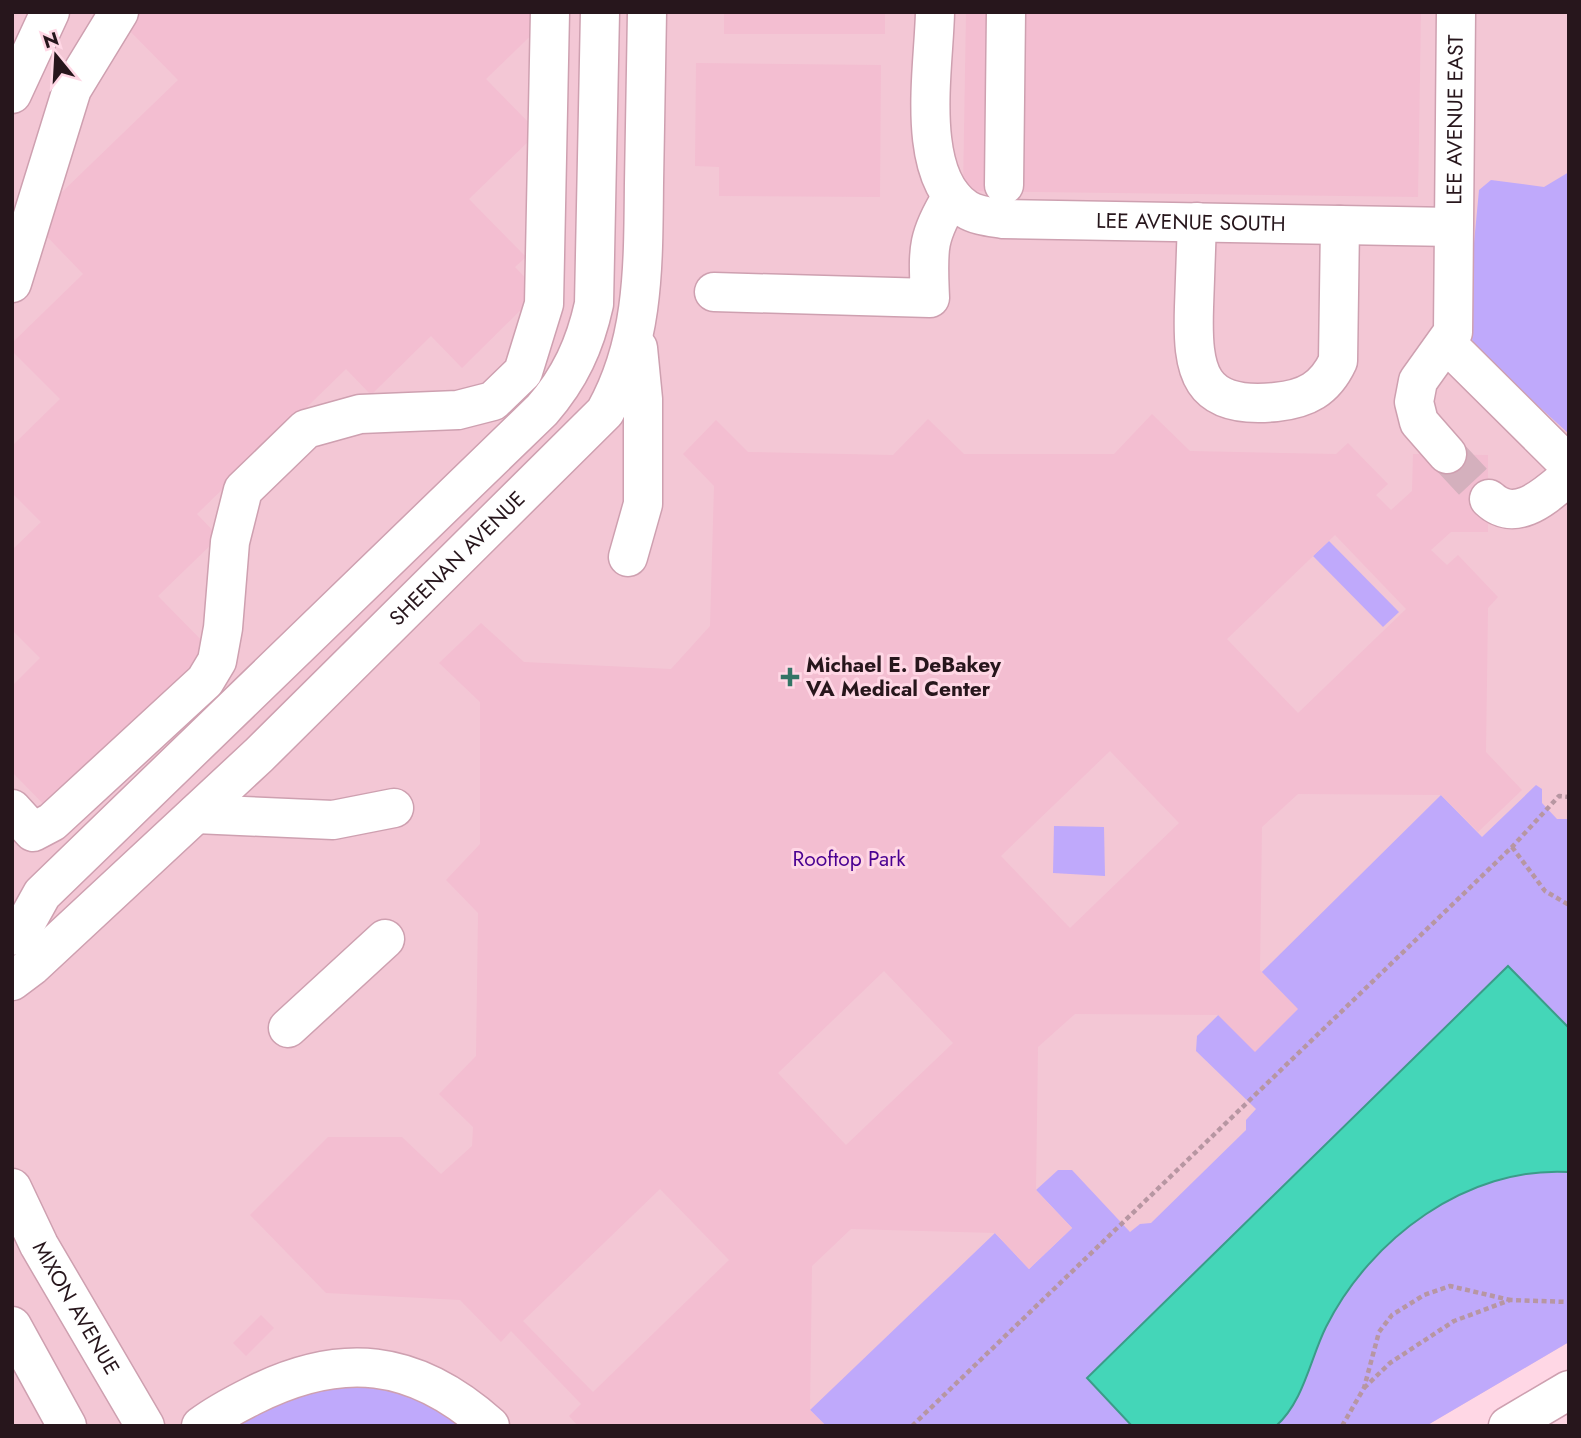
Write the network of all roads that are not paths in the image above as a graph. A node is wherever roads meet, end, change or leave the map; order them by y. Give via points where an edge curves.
1 (50, 12) edge
2 (119, 12) edge
3 (550, 12) edge
4 (600, 12) edge
5 (647, 12) edge
6 (935, 12) edge
7 (1006, 12) edge
8 (1456, 12) edge
9 (12, 94) edge
10 (1004, 185) dead end
11 (948, 190) junction
12 (1197, 222) junction
13 (1340, 225) junction
14 (1453, 227) junction
15 (15, 267) edge
16 (714, 292) dead end
17 (636, 332) junction
18 (1447, 344) junction
19 (1447, 454) tunnel mouth
20 (1569, 465) edge
21 (1569, 476) edge
22 (1489, 499) tunnel mouth
23 (628, 557) dead end
24 (73, 803) junction
25 (394, 808) dead end
26 (12, 809) edge
27 (196, 814) junction
28 (103, 836) junction
29 (42, 894) junction
30 (12, 918) edge
31 (12, 936) edge
32 (385, 939) dead end
33 (12, 981) edge
34 (288, 1028) dead end
35 (12, 1188) edge
36 (12, 1326) edge
37 (1569, 1390) edge
38 (67, 1426) edge
39 (145, 1426) edge
40 (201, 1426) edge
41 (490, 1426) edge
42 (1508, 1426) edge

1 - 9 street
2 - 15 street via 72,89
3 - 24 street via 544,304 523,372 492,401 458,411 360,414 306,429 243,490 230,542 218,661 205,681
4 - 28 street via 594,304 572,369 542,410
5 - 17 street, SHEENAN AVENUE via 644,261
6 - 11 street via 932,128 934,154
7 - 10 street
8 - 14 street, LEE AVENUE EAST
11 - 12 street, LEE AVENUE SOUTH via 967,210 1003,219
11 - 16 street via 928,249 930,298
12 - 13 street, LEE AVENUE SOUTH
12 - 13 street via 1196,367 1215,393 1272,403 1307,397 1329,379 1338,361
13 - 14 street, LEE AVENUE SOUTH
14 - 18 street, LEE AVENUE EAST via 1455,307
17 - 23 street via 643,399 643,504
17 - 27 street, SHEENAN AVENUE via 617,391 578,443
18 - 19 street via 1418,381 1414,402 1419,422
18 - 20 street
21 - 22 street via 1525,507 1504,508
24 - 26 street via 33,832
24 - 28 street
25 - 27 street via 333,820
27 - 33 street, SHEENAN AVENUE
28 - 29 street
29 - 30 street
29 - 31 street
32 - 34 street
35 - 39 street, MIXON AVENUE via 39,1245
36 - 38 street
37 - 42 street
40 - 41 street via 280,1382 338,1367 413,1377 441,1390

